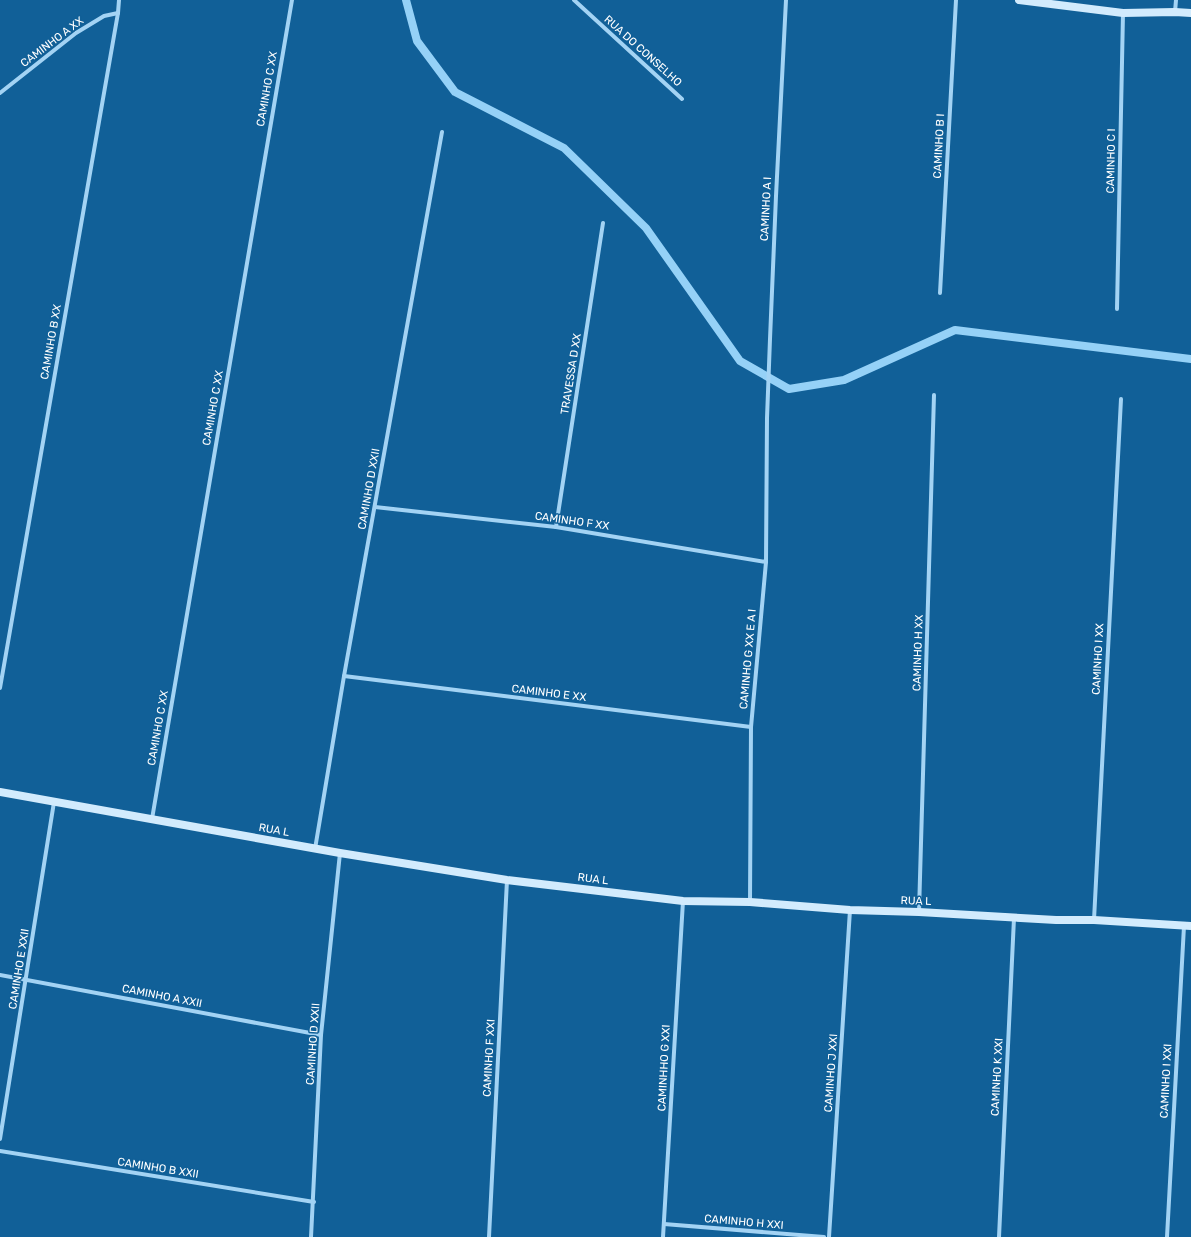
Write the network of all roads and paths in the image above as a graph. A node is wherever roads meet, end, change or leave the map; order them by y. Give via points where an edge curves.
1 (119, 0) edge
2 (292, 0) edge
3 (574, 0) edge
4 (786, 0) edge
5 (956, 0) edge
6 (1019, 0) edge
7 (1176, 0) edge
8 (1175, 12) junction
9 (118, 13) junction
10 (1123, 13) junction
11 (1191, 13) edge
12 (0, 93) edge
13 (682, 99) dead end
14 (442, 132) dead end
15 (603, 223) dead end
16 (940, 293) dead end
17 (1117, 309) dead end
18 (934, 395) dead end
19 (1121, 399) dead end
20 (767, 418) joint
21 (375, 507) junction
22 (556, 527) junction
23 (766, 562) junction
24 (344, 676) junction
25 (0, 688) edge
26 (751, 727) junction
27 (0, 792) edge
28 (54, 802) junction
29 (152, 819) junction
30 (315, 849) junction
31 (340, 853) junction
32 (507, 880) junction
33 (683, 901) junction
34 (750, 902) junction
35 (850, 910) junction
36 (919, 912) junction
37 (1014, 918) junction
38 (1094, 920) junction
39 (1188, 926) edge
40 (0, 975) edge
41 (26, 980) junction
42 (321, 1035) junction
43 (0, 1139) edge
44 (0, 1151) edge
45 (314, 1202) junction
46 (664, 1224) junction
47 (312, 1237) edge
48 (489, 1237) edge
49 (663, 1237) edge
50 (824, 1237) edge
51 (829, 1237) edge
52 (999, 1237) edge
53 (1167, 1237) edge

1 - 9 street, CAMINHO B XX
2 - 29 street, CAMINHO C XX
3 - 13 street, RUA DO CONSELHO
4 - 20 street, CAMINHO A I
5 - 16 street, CAMINHO B I
6 - 10 street
7 - 8 street
8 - 10 street
8 - 11 street
9 - 12 street, CAMINHO A XX via 104,16 76,33
9 - 25 street, CAMINHO B XX
10 - 17 street, CAMINHO C I
14 - 21 street, CAMINHO D XXII
15 - 22 street, TRAVESSA D XX
18 - 36 street, CAMINHO H XX
19 - 38 street, CAMINHO I XX
20 - 23 street, CAMINHO G XX E A I
21 - 22 street, CAMINHO F XX
21 - 24 street, CAMINHO D XXII
22 - 23 street, CAMINHO F XX
23 - 26 street, CAMINHO G XX E A I
24 - 26 street, CAMINHO E XX
24 - 30 street, CAMINHO D XXII
26 - 34 street, CAMINHO G XX E A I
27 - 28 street, RUA L
28 - 29 street, RUA L
28 - 41 street, CAMINHO E XXII
29 - 30 street, RUA L
30 - 31 street, RUA L
31 - 32 street, RUA L
31 - 42 street, CAMINHO D XXII
32 - 33 street, RUA L
32 - 48 street, CAMINHO F XXI
33 - 34 street, RUA L
33 - 46 street, CAMINHHO G XXI
34 - 35 street, RUA L
35 - 36 street, RUA L
35 - 51 street, CAMINHO J XXI
36 - 37 street, RUA L
37 - 38 street, RUA L
37 - 52 street, CAMINHO K XXI
38 - 39 street, RUA L
39 - 53 street, CAMINHO I XXI
40 - 41 street, CAMINHO A XXII
41 - 42 street, CAMINHO A XXII
41 - 43 street, CAMINHO E XXII
42 - 45 street, CAMINHO D XXII
44 - 45 street, CAMINHO B XXII
45 - 47 street, CAMINHO D XXII
46 - 49 street, CAMINHHO G XXI
46 - 50 street, CAMINHO H XXI

